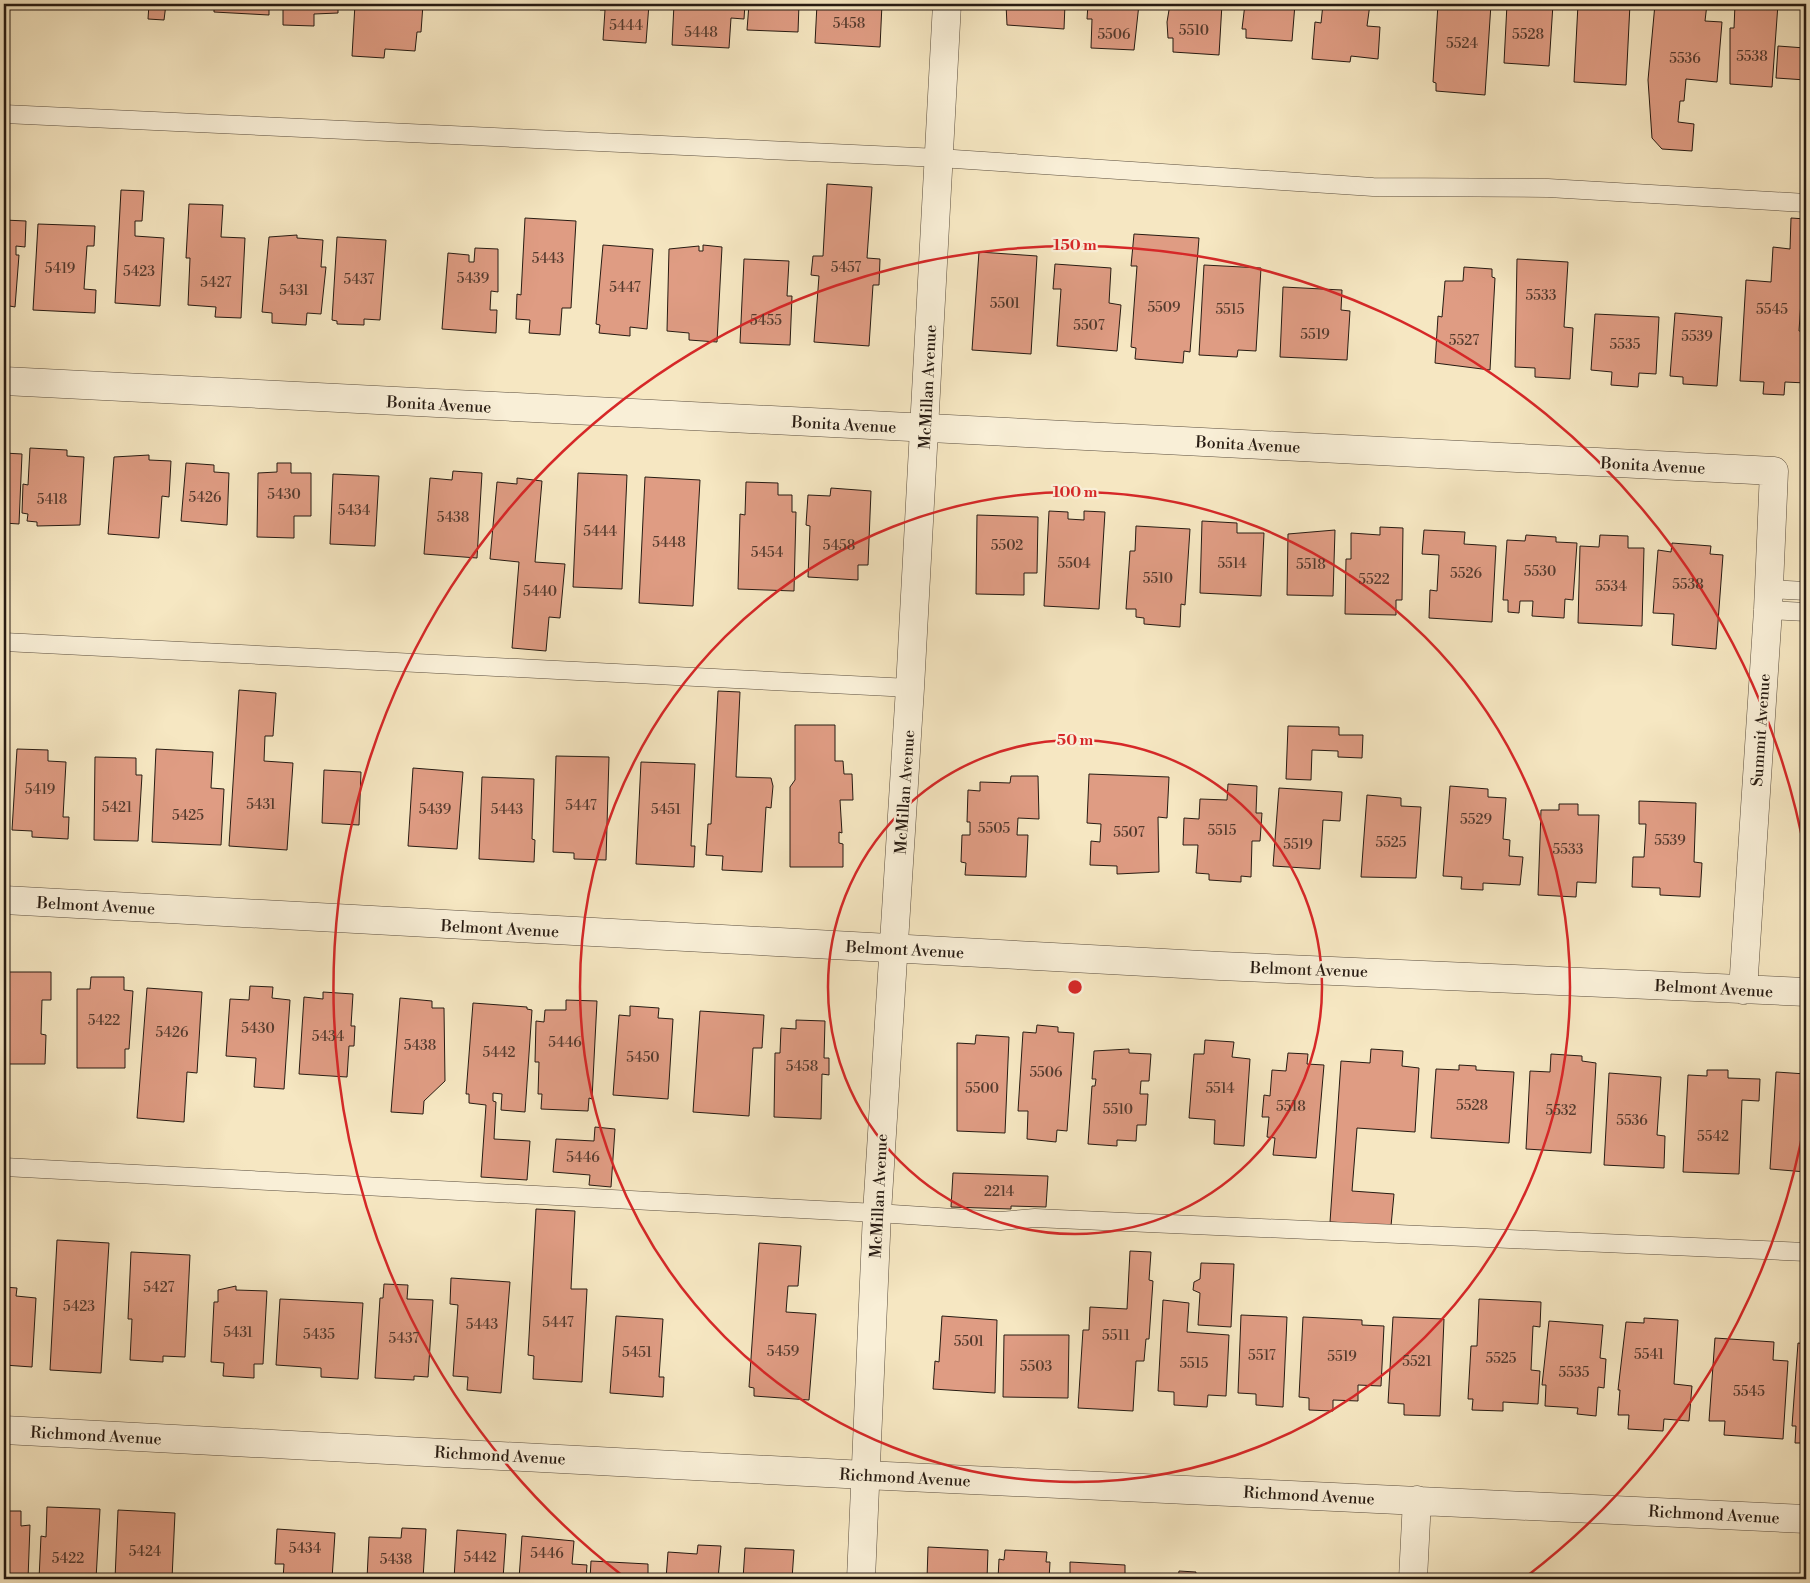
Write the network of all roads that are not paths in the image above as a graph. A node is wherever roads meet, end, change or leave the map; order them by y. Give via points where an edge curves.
1 (947, 4) edge
2 (4, 114) edge
3 (939, 158) junction
4 (1806, 203) edge
5 (4, 381) edge
6 (924, 428) junction
7 (1774, 471) joint
8 (1806, 591) edge
9 (1768, 600) junction
10 (1806, 612) edge
11 (4, 642) edge
12 (910, 688) junction
13 (4, 900) edge
14 (894, 948) junction
15 (1743, 990) junction
16 (1806, 992) edge
17 (4, 1167) edge
18 (877, 1213) junction
19 (1806, 1252) edge
20 (4, 1430) edge
21 (865, 1475) junction
22 (1417, 1500) junction
23 (1806, 1519) edge
24 (861, 1579) edge
25 (1413, 1579) edge

1 - 3 street, McMillan Avenue
2 - 3 lane
3 - 4 lane via 1373,187 1548,188
3 - 6 street, McMillan Avenue
5 - 6 street, Bonita Avenue
6 - 7 street, Bonita Avenue
6 - 12 street, McMillan Avenue
7 - 9 street, Summit Avenue
8 - 9 lane
9 - 10 lane
9 - 15 street, Summit Avenue
11 - 12 lane
12 - 14 street, McMillan Avenue
13 - 14 street, Belmont Avenue
14 - 15 street, Belmont Avenue
14 - 18 street, McMillan Avenue
15 - 16 street, Belmont Avenue
17 - 18 lane
18 - 19 lane via 1000,1222 1035,1218
18 - 21 street, McMillan Avenue
20 - 21 street, Richmond Avenue
21 - 22 street, Richmond Avenue
21 - 24 street, McMillan Avenue
22 - 23 street, Richmond Avenue
22 - 25 street

